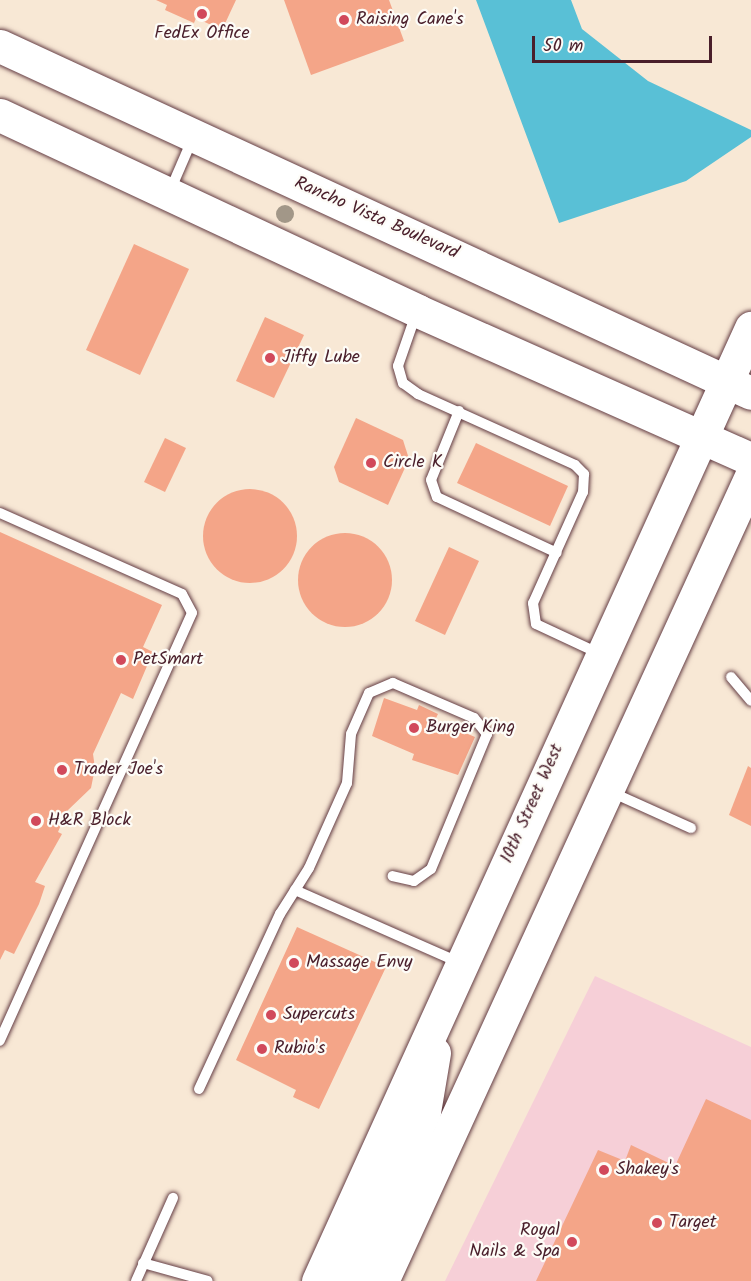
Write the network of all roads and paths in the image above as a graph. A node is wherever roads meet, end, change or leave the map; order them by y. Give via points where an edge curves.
1 (0, 46) edge
2 (0, 115) edge
3 (193, 138) junction
4 (168, 194) junction
5 (418, 311) junction
6 (751, 328) edge
7 (738, 387) edge
8 (459, 411) junction
9 (700, 435) junction
10 (751, 459) edge
11 (751, 476) edge
12 (0, 513) edge
13 (558, 553) junction
14 (601, 654) junction
15 (731, 677) dead end
16 (751, 701) edge
17 (607, 790) junction
18 (691, 828) dead end
19 (393, 876) dead end
20 (296, 890) junction
21 (461, 964) junction
22 (443, 1004) junction
23 (0, 1041) edge
24 (199, 1089) dead end
25 (173, 1198) dead end
26 (144, 1263) junction
27 (136, 1281) edge
28 (208, 1281) edge
29 (318, 1281) edge
30 (348, 1281) edge
31 (382, 1281) edge

1 - 3 main road, Rancho Vista Boulevard
2 - 4 main road
3 - 4 lane
3 - 7 main road, Rancho Vista Boulevard via 425,240
4 - 5 main road
5 - 8 lane via 399,366 403,382 418,394
5 - 9 main road
6 - 7 main road, 10th Street West
7 - 9 main road, 10th Street West
8 - 13 lane via 575,465 584,474 583,492
8 - 13 lane via 430,480 437,497
9 - 10 main road
9 - 14 main road, 10th Street West
11 - 17 main road
12 - 23 lane via 182,594 192,613
13 - 14 lane via 533,603 536,624
14 - 21 main road, 10th Street West
15 - 16 lane
17 - 18 lane
17 - 31 main road
19 - 20 lane via 414,881 431,869 487,734 474,718 401,686 383,684 369,693 351,734 348,783
20 - 21 lane
20 - 24 lane via 280,914
21 - 22 main road, 10th Street West
22 - 29 main road, 10th Street West
22 - 30 main road via 424,1112
25 - 26 lane
26 - 27 lane
26 - 28 lane

